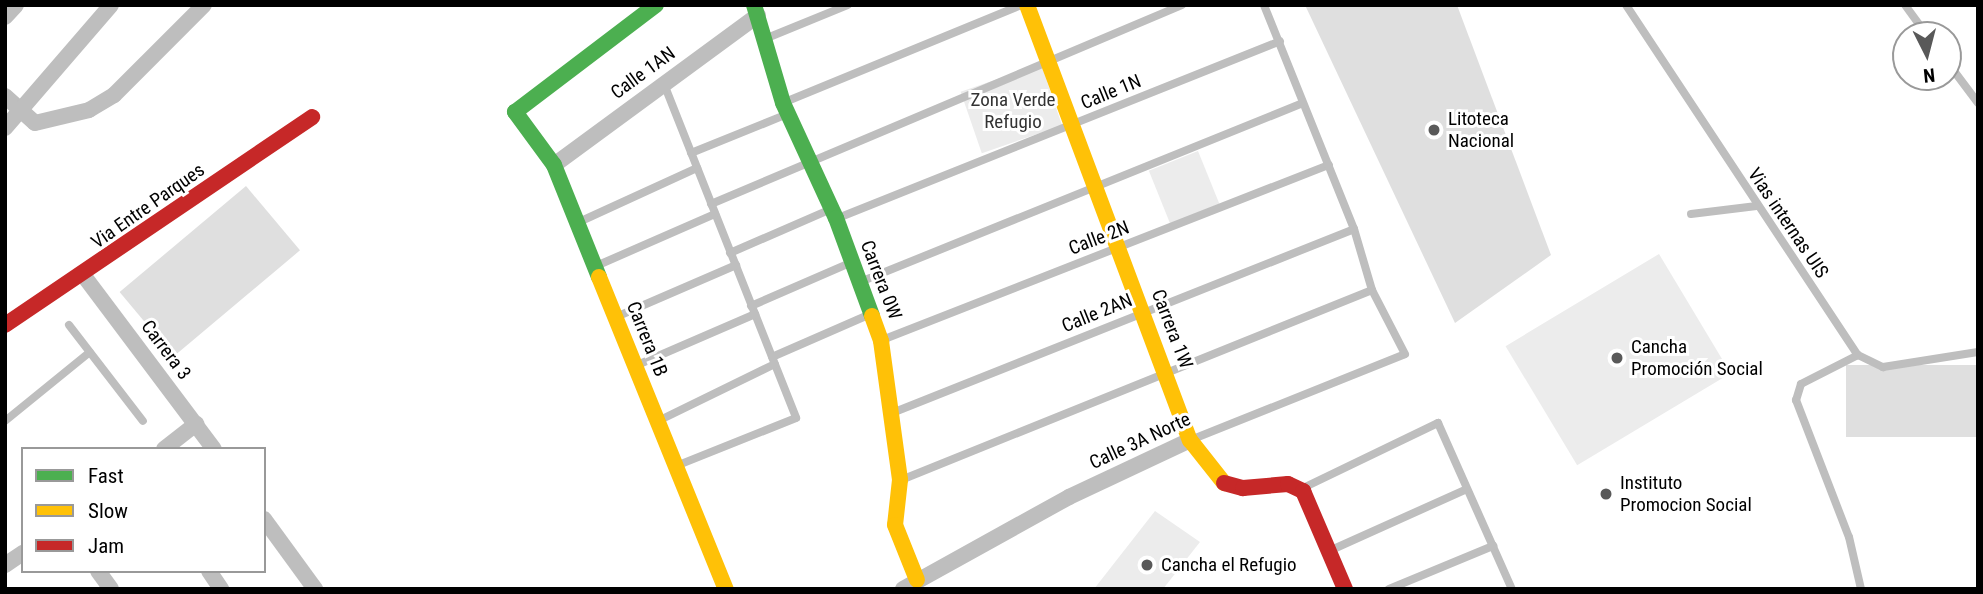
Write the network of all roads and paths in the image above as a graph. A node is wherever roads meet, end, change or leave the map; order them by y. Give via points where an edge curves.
1 (111, 5) edge
2 (656, 5) edge
3 (848, 5) edge
4 (1025, 5) edge
5 (1182, 5) edge
6 (1264, 5) edge
7 (1626, 5) edge
8 (1905, 5) edge
9 (196, 8) edge
10 (756, 10) edge
11 (1917, 21) edge
12 (767, 38) junction
13 (1280, 41) junction
14 (1048, 58) junction
15 (1962, 82) edge
16 (664, 85) junction
17 (5, 96) edge
18 (1302, 103) junction
19 (1978, 103) edge
20 (786, 109) junction
21 (22, 110) junction
22 (312, 117) dead end
23 (1072, 125) junction
24 (5, 128) edge
25 (691, 153) junction
26 (809, 162) junction
27 (554, 165) junction
28 (1329, 165) junction
29 (697, 167) junction
30 (1095, 185) junction
31 (711, 204) junction
32 (1757, 206) junction
33 (715, 214) junction
34 (834, 214) junction
35 (1691, 214) dead end
36 (577, 223) junction
37 (1354, 229) junction
38 (1119, 246) junction
39 (730, 253) junction
40 (852, 262) junction
41 (736, 265) junction
42 (595, 266) junction
43 (84, 276) junction
44 (859, 282) junction
45 (1372, 290) junction
46 (753, 310) junction
47 (1142, 311) junction
48 (871, 314) junction
49 (615, 317) junction
50 (5, 325) edge
51 (69, 325) dead end
52 (881, 341) junction
53 (90, 352) junction
54 (1978, 352) edge
55 (1858, 355) junction
56 (773, 361) junction
57 (635, 366) junction
58 (1166, 372) junction
59 (891, 413) junction
60 (5, 421) edge
61 (143, 421) dead end
62 (657, 421) junction
63 (196, 425) junction
64 (1190, 440) junction
65 (167, 447) edge
66 (212, 447) edge
67 (676, 466) junction
68 (900, 480) junction
69 (1467, 489) junction
70 (1303, 491) junction
71 (266, 522) edge
72 (1493, 546) junction
73 (1329, 551) junction
74 (21, 554) edge
75 (5, 565) edge
76 (99, 573) edge
77 (210, 573) edge
78 (915, 586) edge
79 (1340, 587) edge
80 (111, 589) edge
81 (222, 589) edge
82 (315, 589) edge
83 (726, 589) edge
84 (1389, 589) edge
85 (1512, 589) edge
86 (1861, 589) edge

1 - 21 street
2 - 27 street, Carrera 1B via 515,112
3 - 12 lane
4 - 14 street, Carrera 1W
4 - 20 lane
5 - 14 lane
6 - 13 lane
7 - 32 lane, Vias internas UIS
8 - 11 lane
9 - 21 street via 114,94 89,110 35,123
10 - 12 street, Carrera 0W
10 - 16 street, Calle 1AN
12 - 20 street, Carrera 0W
13 - 18 lane
13 - 23 lane, Calle 1N
14 - 23 street, Carrera 1W
14 - 26 lane
15 - 19 lane
16 - 25 lane
16 - 27 street, Calle 1AN
17 - 21 street
18 - 28 lane
18 - 30 lane
20 - 25 lane
20 - 26 street, Carrera 0W
21 - 24 street
22 - 43 street, Via Entre Parques
23 - 30 street, Carrera 1W
23 - 34 lane, Calle 1N
25 - 29 lane
26 - 31 lane
26 - 34 street, Carrera 0W
27 - 36 street, Carrera 1B
28 - 37 lane
28 - 38 lane, Calle 2N
29 - 31 lane
29 - 36 lane
30 - 38 street, Carrera 1W
30 - 44 lane
31 - 33 lane
32 - 35 lane
32 - 55 lane, Vias internas UIS
33 - 39 lane
33 - 42 lane
34 - 39 lane, Calle 1N
34 - 40 street, Carrera 0W
36 - 42 street, Carrera 1B
37 - 45 lane
37 - 47 lane, Calle 2AN
38 - 47 street, Carrera 1W
38 - 52 lane, Calle 2N
39 - 41 lane
40 - 44 street, Carrera 0W
40 - 46 lane
41 - 46 lane
41 - 49 lane
42 - 49 street, Carrera 1B
43 - 50 street, Via Entre Parques
43 - 63 street, Carrera 3
44 - 48 street, Carrera 0W
45 - 58 lane
45 - 64 lane, Calle 3A Norte via 1405,354
46 - 56 lane
46 - 57 lane
47 - 58 street, Carrera 1W
47 - 59 lane, Calle 2AN
48 - 52 street, Carrera 0W
48 - 56 lane
49 - 57 street, Carrera 1B
51 - 53 lane
52 - 59 street, Carrera 0W
53 - 60 lane
53 - 61 lane
54 - 55 lane via 1883,366
55 - 86 lane via 1801,384 1796,400 1849,537
56 - 62 lane
56 - 67 lane via 796,418
57 - 62 street, Carrera 1B
58 - 64 street, Carrera 1W
58 - 68 lane
59 - 68 street, Carrera 0W
62 - 67 street, Carrera 1B
63 - 65 street
63 - 66 street, Carrera 3
64 - 70 street, Carrera 1W via 1225,484 1243,488 1288,484
64 - 78 street, Calle 3A Norte
67 - 83 street, Carrera 1B
68 - 78 street, Carrera 0W via 895,526
69 - 70 lane via 1438,423 1304,483
69 - 72 lane
69 - 73 lane
70 - 73 street
71 - 82 street
72 - 84 lane
72 - 85 lane
73 - 79 street
74 - 75 street
76 - 80 street
77 - 81 street

